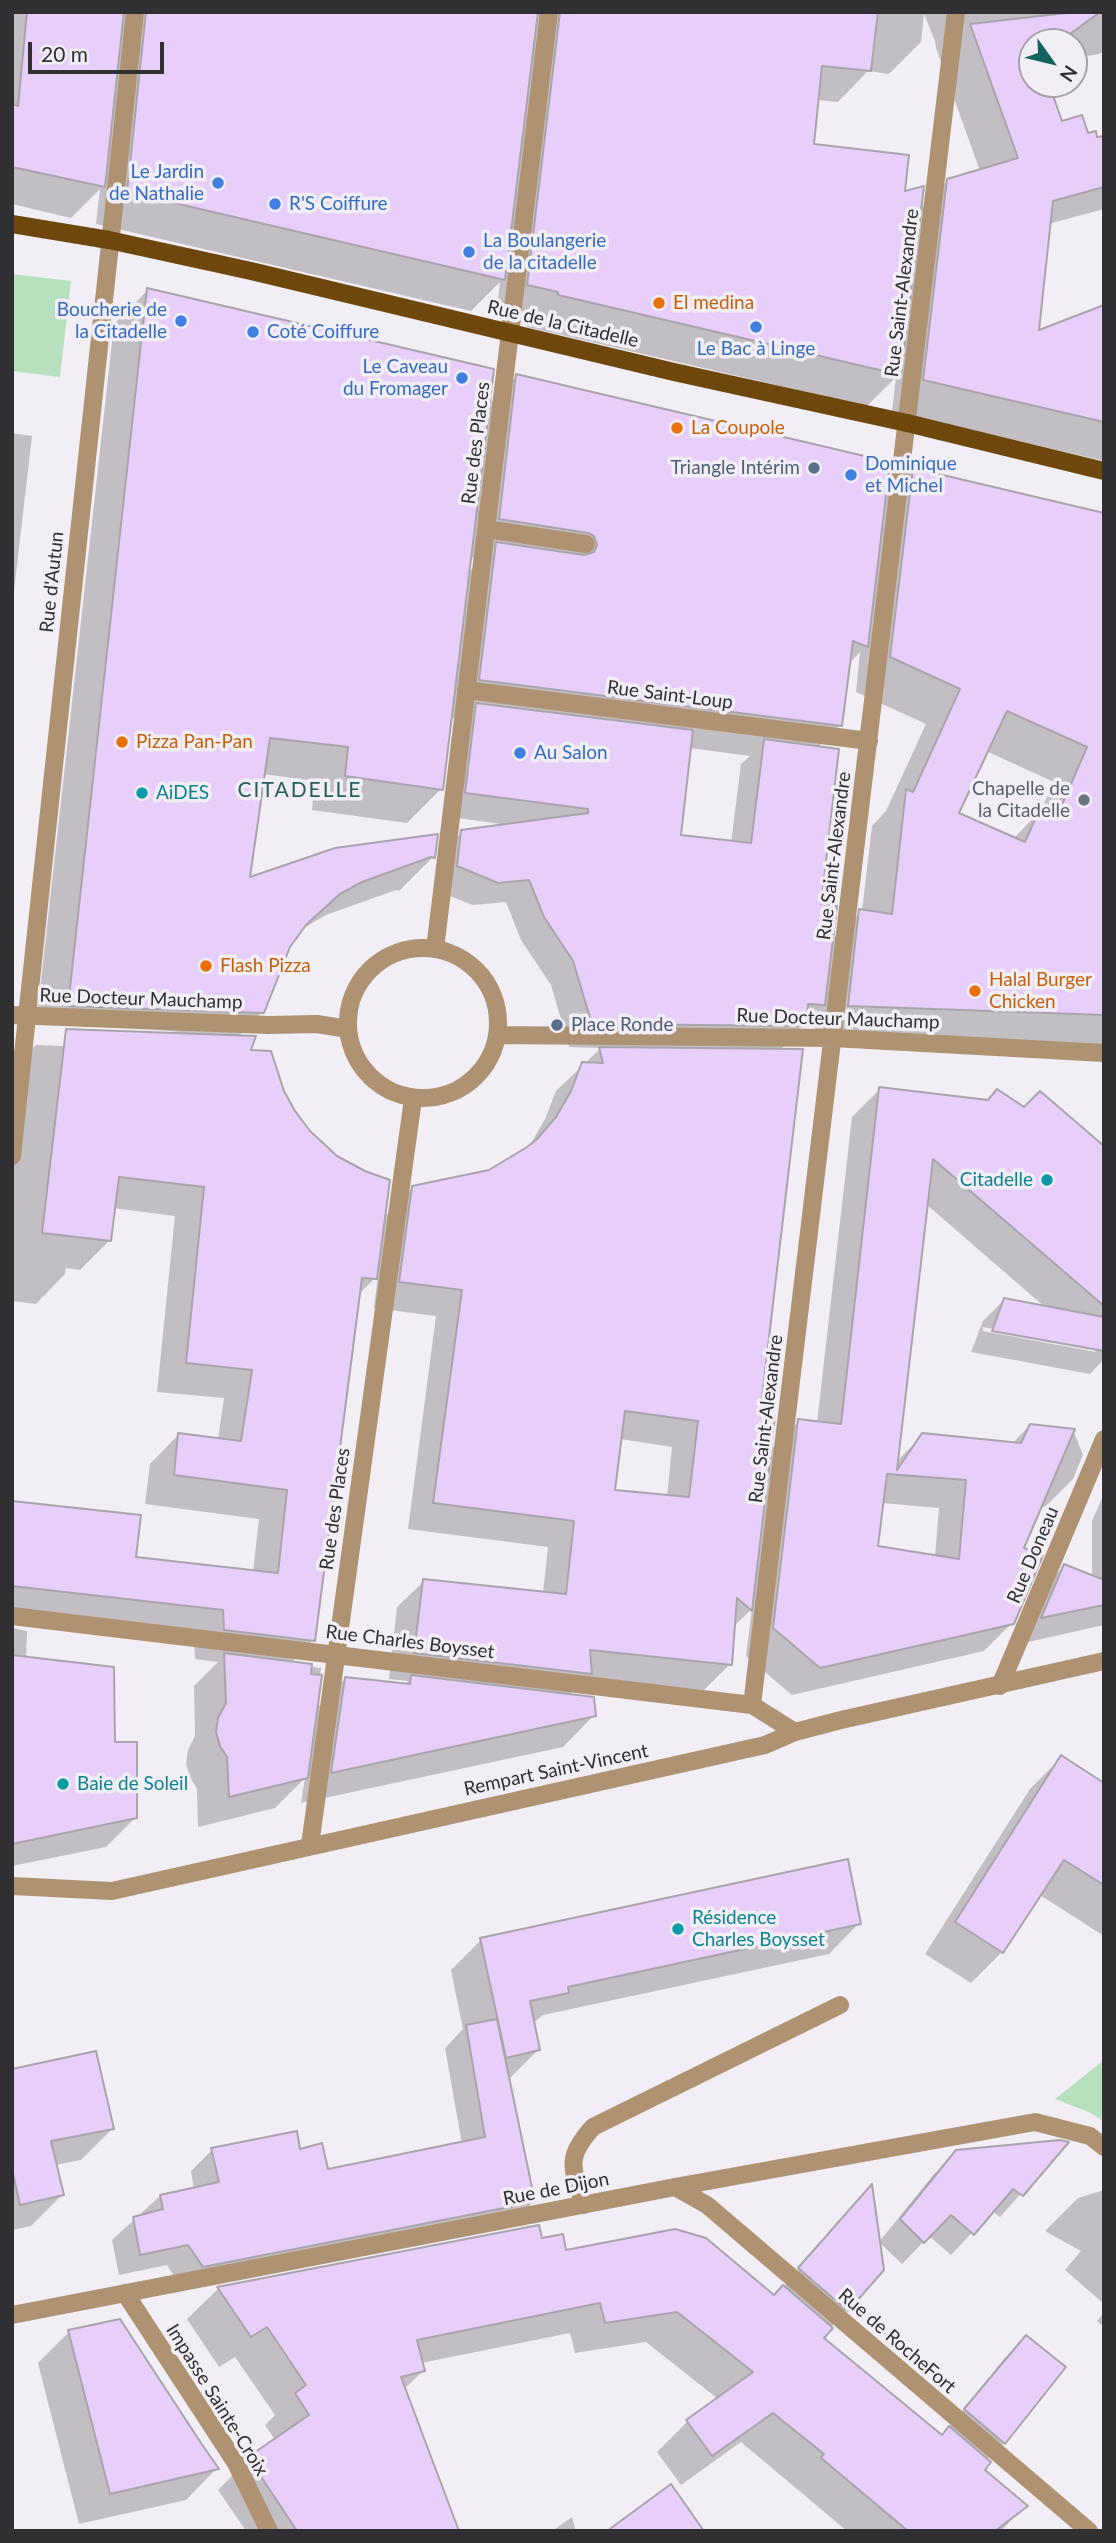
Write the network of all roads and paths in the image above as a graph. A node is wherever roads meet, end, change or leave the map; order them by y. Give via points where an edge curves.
1 (135, 12) edge
2 (549, 12) edge
3 (956, 12) edge
4 (12, 223) edge
5 (109, 240) junction
6 (510, 332) junction
7 (907, 423) junction
8 (1104, 471) edge
9 (486, 530) junction
10 (586, 544) dead end
11 (466, 690) junction
12 (869, 741) junction
13 (435, 949) junction
14 (20, 1016) edge
15 (348, 1029) junction
16 (497, 1035) junction
17 (833, 1038) junction
18 (1104, 1053) edge
19 (413, 1099) junction
20 (12, 1156) edge
21 (1104, 1439) edge
22 (12, 1616) edge
23 (337, 1654) junction
24 (1104, 1661) edge
25 (1000, 1686) junction
26 (752, 1705) junction
27 (795, 1732) junction
28 (310, 1845) junction
29 (12, 1886) edge
30 (840, 2005) dead end
31 (1104, 2147) edge
32 (675, 2187) junction
33 (584, 2205) junction
34 (125, 2293) junction
35 (12, 2315) edge
36 (269, 2531) edge
37 (1089, 2531) edge

1 - 5 street, Rue d'Autun
2 - 6 street, Rue des Places
3 - 7 street, Rue Saint-Alexandre
4 - 5 main road, Rue de la Citadelle
5 - 6 main road, Rue de la Citadelle
5 - 14 street, Rue d'Autun
6 - 7 main road, Rue de la Citadelle
6 - 9 street, Rue des Places
7 - 8 main road, Rue de la Citadelle
7 - 12 street, Rue Saint-Alexandre
9 - 10 street
9 - 11 street, Rue des Places
11 - 12 street, Rue Saint-Loup
11 - 13 street, Rue des Places
12 - 17 street, Rue Saint-Alexandre
13 - 15 street via 412,948 372,968 349,1006
13 - 16 street via 457,956 477,970 490,989
14 - 15 street, Rue Docteur Mauchamp via 317,1024
14 - 20 street, Rue d'Autun
15 - 19 street via 354,1054 368,1075 388,1091
16 - 17 street, Rue Docteur Mauchamp
16 - 19 street via 490,1058 477,1076 458,1090
17 - 18 street, Rue Docteur Mauchamp
17 - 26 street, Rue Saint-Alexandre
19 - 23 street, Rue des Places
21 - 25 street, Rue Doneau
22 - 23 street, Rue Charles Boysset
23 - 26 street, Rue Charles Boysset
23 - 28 street, Rue des Places
24 - 25 street, Rempart Saint-Vincent
25 - 27 street, Rempart Saint-Vincent
26 - 27 street, Rue Charles Boysset
27 - 28 street, Rempart Saint-Vincent via 765,1745
28 - 29 street, Rempart Saint-Vincent via 112,1891
30 - 33 street via 593,2127 577,2145 573,2169
31 - 32 street, Rue de Dijon via 1090,2136 1035,2122
32 - 33 street, Rue de Dijon
32 - 37 street, Rue de RocheFort via 707,2205
33 - 34 street, Rue de Dijon
34 - 35 street, Rue de Dijon
34 - 36 street, Impasse Sainte-Croix via 236,2463

